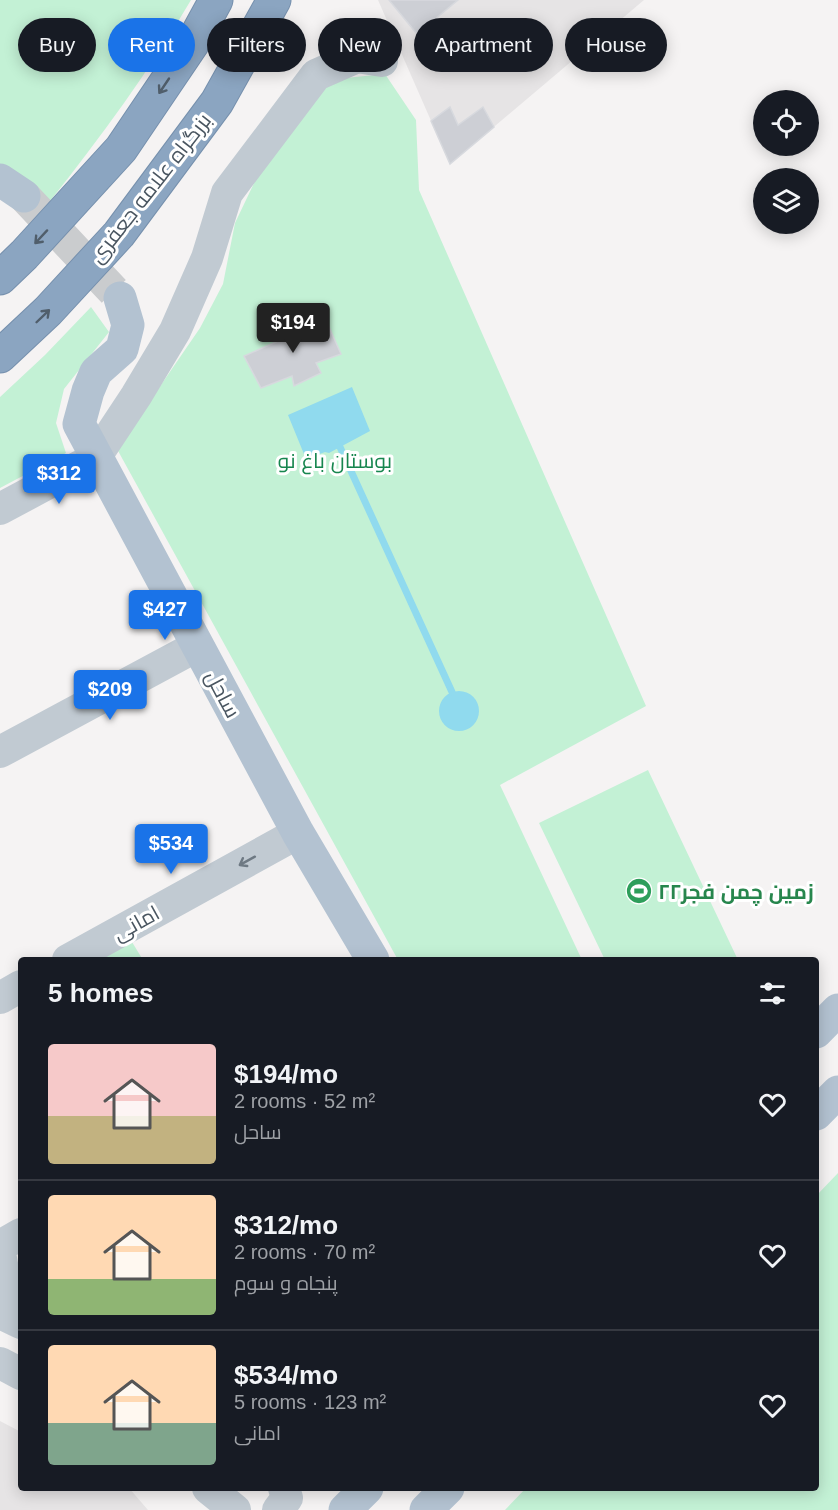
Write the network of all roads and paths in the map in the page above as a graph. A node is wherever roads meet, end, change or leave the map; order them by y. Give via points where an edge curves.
1 (216, 0) edge
2 (274, 0) edge
3 (289, 0) edge
4 (323, 72) edge
5 (217, 102) junction
6 (0, 278) edge
7 (120, 298) tunnel mouth
8 (0, 356) edge
9 (95, 458) junction
10 (0, 509) edge
11 (197, 646) junction
12 (0, 752) edge
13 (298, 833) junction
14 (73, 957) edge
15 (371, 957) edge
16 (18, 988) edge
17 (0, 998) edge
18 (838, 1010) edge
19 (819, 1029) edge
20 (838, 1092) edge
21 (819, 1111) edge
22 (18, 1236) edge
23 (0, 1246) edge
24 (0, 1313) edge
25 (18, 1322) edge
26 (0, 1363) edge
27 (18, 1372) edge
28 (197, 1491) edge
29 (212, 1491) edge
30 (285, 1491) edge
31 (364, 1491) edge
32 (445, 1491) edge
33 (203, 1510) edge
34 (235, 1510) edge
35 (278, 1510) edge
36 (345, 1510) edge
37 (426, 1510) edge

1 -> 6 highway via 192,44 121,149
2 - 5 highway, بزرگراه علامه جعفری
3 - 5 highway
4 - 9 street via 316,75 227,193 207,258 175,331
8 -> 5 highway, بزرگراه علامه جعفری via 119,234
7 - 9 main road, ساحل via 128,325 122,349 96,372 79,424
9 - 10 street
9 - 11 main road, ساحل
11 - 12 street
11 - 13 main road, ساحل
13 -> 14 street, امانی
13 - 15 main road, ساحل
16 - 17 street
18 - 19 main road
20 - 21 main road
22 - 23 street
24 - 25 street
26 - 27 street
28 - 33 street
29 - 34 street
30 - 35 street via 287,1498
31 - 36 main road
32 - 37 main road

